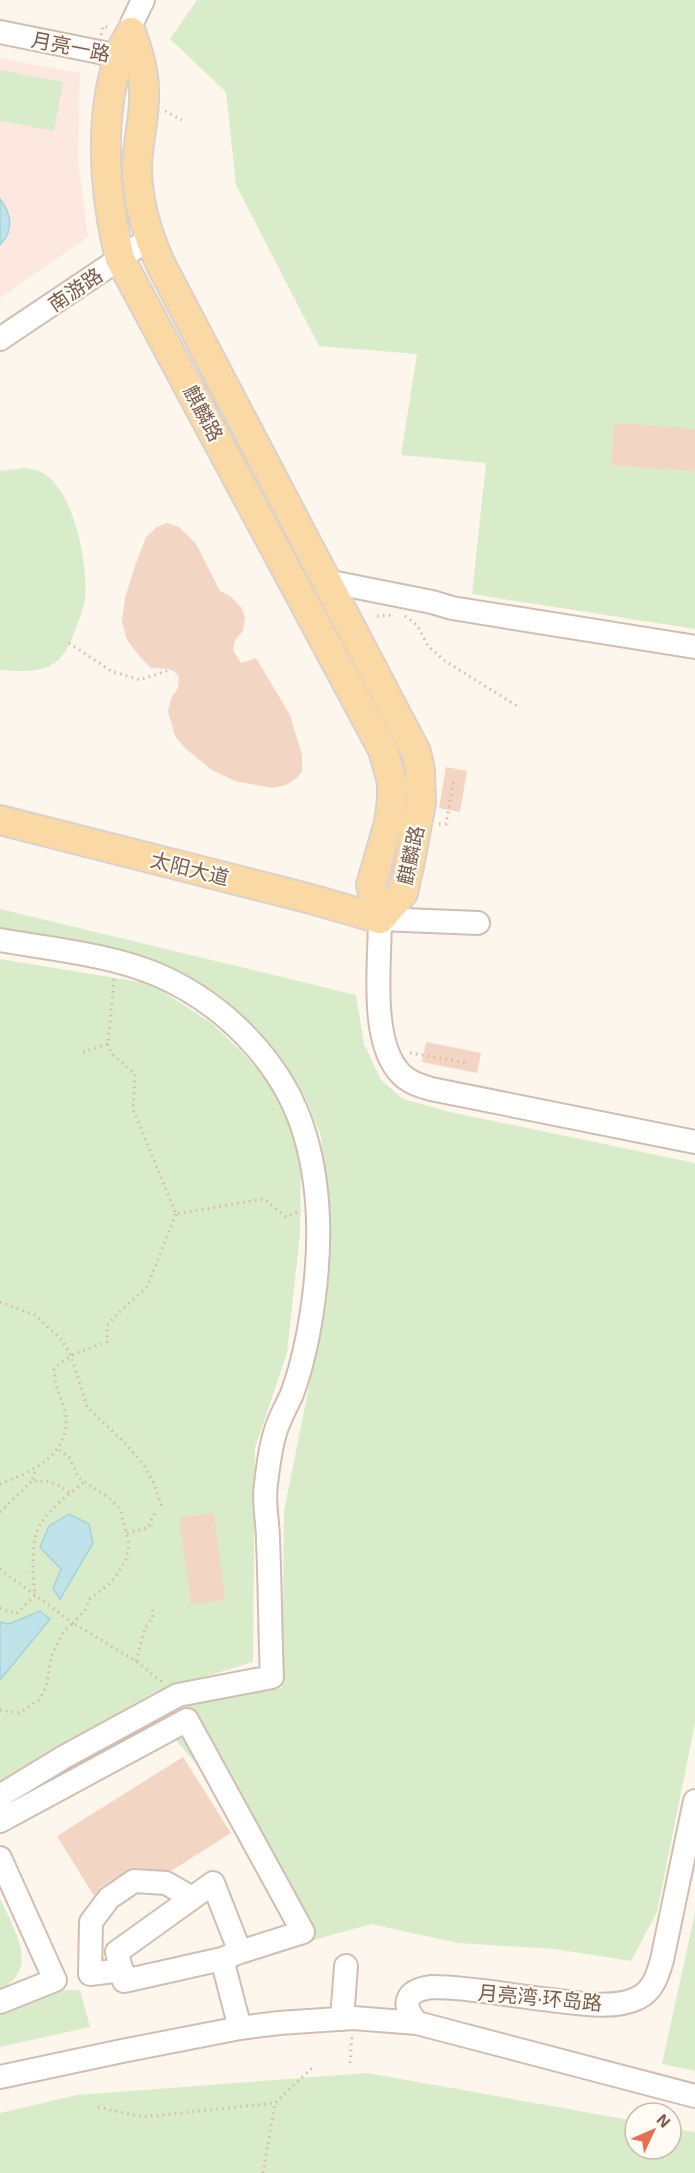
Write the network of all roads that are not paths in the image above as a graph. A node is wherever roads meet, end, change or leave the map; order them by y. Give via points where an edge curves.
1 (142, 0) edge
2 (0, 33) edge
3 (131, 49) junction
4 (149, 239) junction
5 (120, 259) junction
6 (0, 339) edge
7 (326, 581) junction
8 (695, 646) edge
9 (0, 820) edge
10 (380, 920) junction
11 (478, 923) dead end
12 (0, 940) edge
13 (695, 1142) edge
14 (0, 1800) edge
15 (695, 1801) edge
16 (0, 1821) edge
17 (0, 1858) edge
18 (192, 1898) junction
19 (231, 1955) junction
20 (346, 1966) dead end
21 (122, 1970) junction
22 (90, 1974) junction
23 (55, 1980) junction
24 (0, 2002) edge
25 (347, 2018) junction
26 (417, 2023) junction
27 (240, 2028) junction
28 (0, 2077) edge
29 (693, 2096) edge

1 - 3 street, 麒麟路 via 132,24
2 - 3 street, 月亮一路
3 - 4 main road, 麒麟路 via 144,99 137,166 141,211
3 - 5 main road, 麒麟路 via 111,93 107,147 110,217
4 - 5 street, 南游路
4 - 7 main road, 麒麟路
5 - 6 street, 南游路
5 - 10 main road, 麒麟路 via 383,750 392,782 392,800 371,885
7 - 8 street via 452,608
7 - 10 main road, 麒麟路 via 416,752 420,770 421,803 403,893
9 - 10 main road, 太阳大道
10 - 11 street
10 - 13 street via 379,998 386,1048 403,1076 431,1089
12 - 14 street via 116,962 155,974 193,995 236,1027 261,1053 299,1118 311,1157 317,1204 315,1288 308,1336 295,1385 275,1432 265,1487 272,1677 178,1695 64,1757 3,1794
15 - 26 street, 月亮湾·环岛路 via 662,1960 656,1979 644,1994 628,2001 593,2005 423,1988 412,1994 407,2003
16 - 19 street via 187,1720 303,1932
17 - 23 street
18 - 19 street via 213,1883
18 - 21 street via 117,1952
18 - 22 street via 166,1883 134,1881 109,1898 91,1922
19 - 21 street via 124,1981
19 - 27 street
20 - 25 street
21 - 22 street
22 - 23 street
23 - 24 street
25 - 26 street
25 - 27 street
26 - 29 street
27 - 28 street

